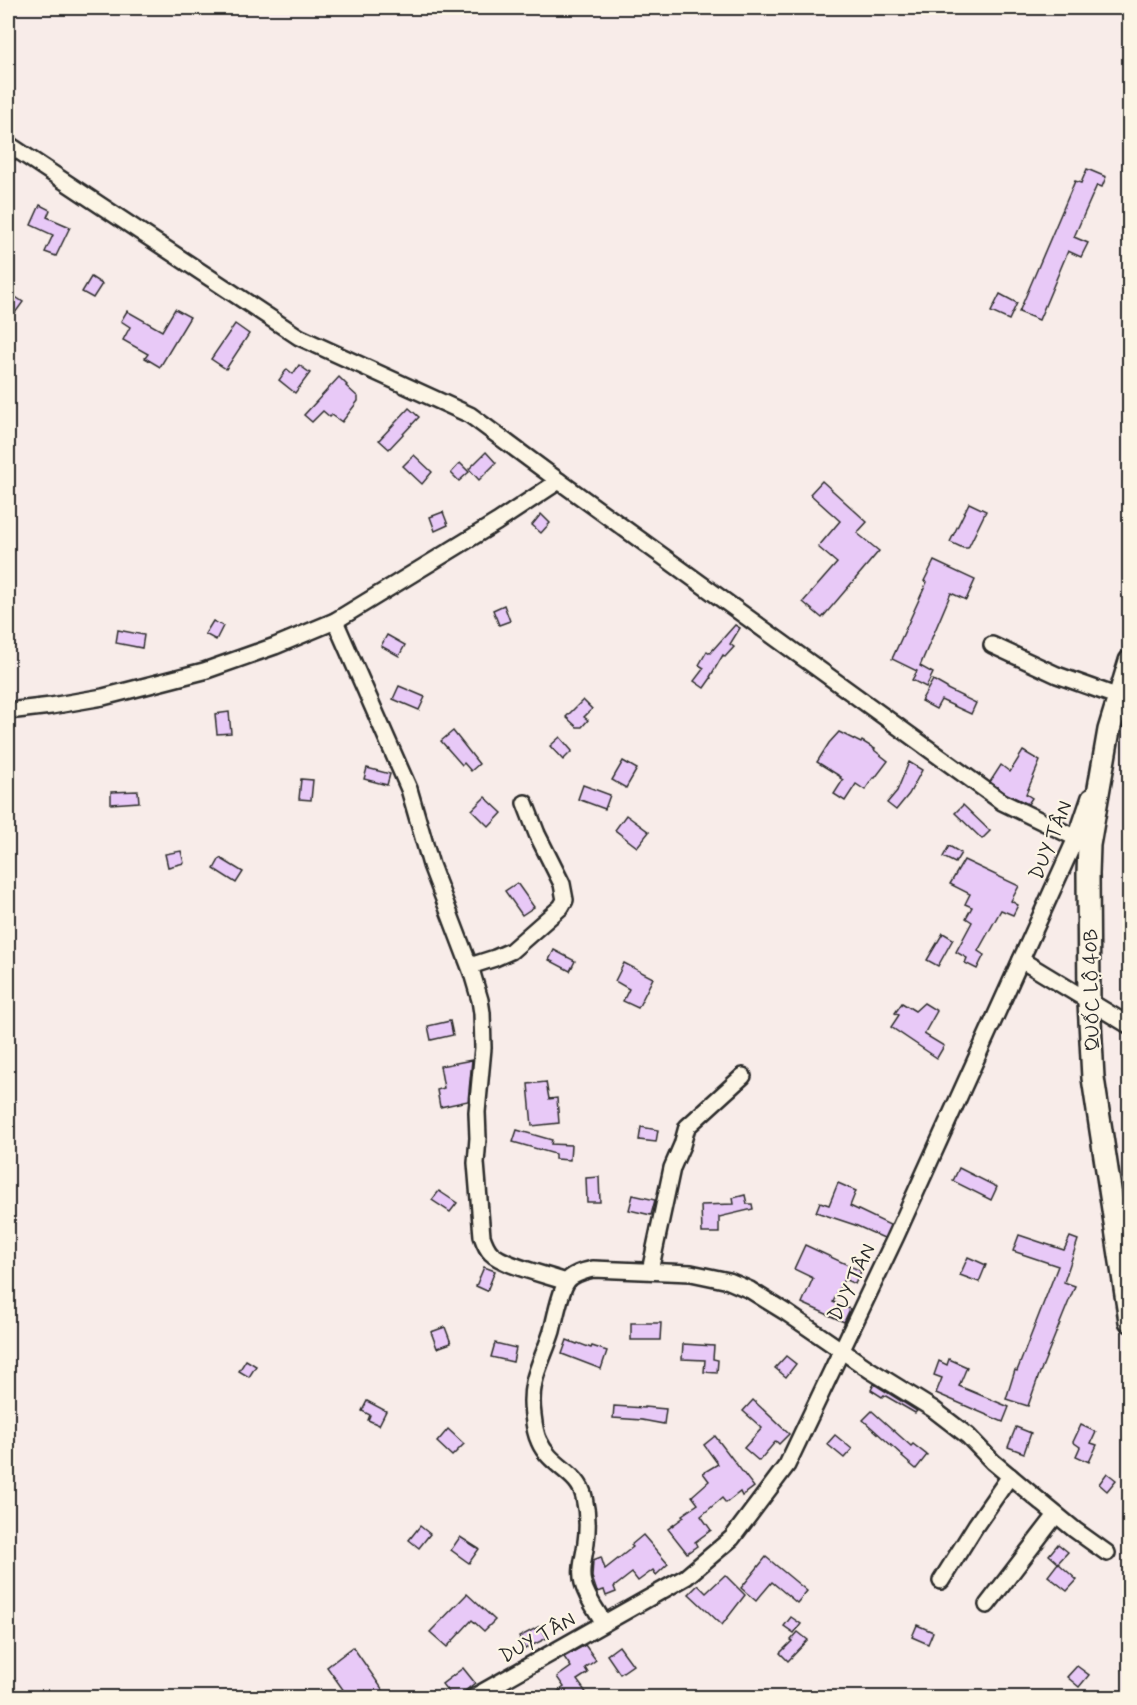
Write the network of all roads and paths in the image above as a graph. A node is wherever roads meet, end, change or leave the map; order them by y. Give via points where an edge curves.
1 (8, 144) edge
2 (559, 481) junction
3 (335, 621) junction
4 (992, 645) dead end
5 (1130, 661) edge
6 (1119, 698) junction
7 (8, 711) edge
8 (1106, 752) junction
9 (525, 803) dead end
10 (1076, 838) junction
11 (1021, 960) junction
12 (470, 966) junction
13 (1089, 1002) junction
14 (1130, 1026) edge
15 (743, 1076) dead end
16 (650, 1271) junction
17 (566, 1281) junction
18 (1130, 1321) edge
19 (841, 1351) junction
20 (1010, 1476) junction
21 (1056, 1515) junction
22 (1107, 1553) dead end
23 (941, 1581) dead end
24 (987, 1605) dead end
25 (604, 1623) junction
26 (472, 1698) edge

1 - 2 street via 299,337 470,415
2 - 3 street
2 - 10 street via 1002,802
3 - 7 street via 245,657 162,682 103,697
3 - 12 street via 409,789 431,865
4 - 6 street
5 - 6 highway, QUỐC LỘ 40B
6 - 8 highway, QUỐC LỘ 40B
8 - 10 street, DUY TÂN
8 - 13 highway, QUỐC LỘ 40B via 1089,845
9 - 12 street via 562,884 565,900 511,951
10 - 11 street, DUY TÂN
11 - 13 street
11 - 19 street, DUY TÂN
12 - 17 street via 482,1013 476,1162 484,1244 503,1260
13 - 14 street
13 - 18 highway, QUỐC LỘ 40B via 1093,1078
15 - 16 street via 687,1127 672,1168
16 - 17 street via 593,1269
16 - 19 street via 691,1273 738,1284
17 - 25 street via 531,1390 532,1405 538,1440 546,1454 575,1478 585,1497 583,1583
19 - 20 street via 943,1416
19 - 25 street, DUY TÂN via 787,1465 732,1538 686,1577
20 - 21 street
20 - 23 street
21 - 22 street
21 - 24 street
25 - 26 street, DUY TÂN

